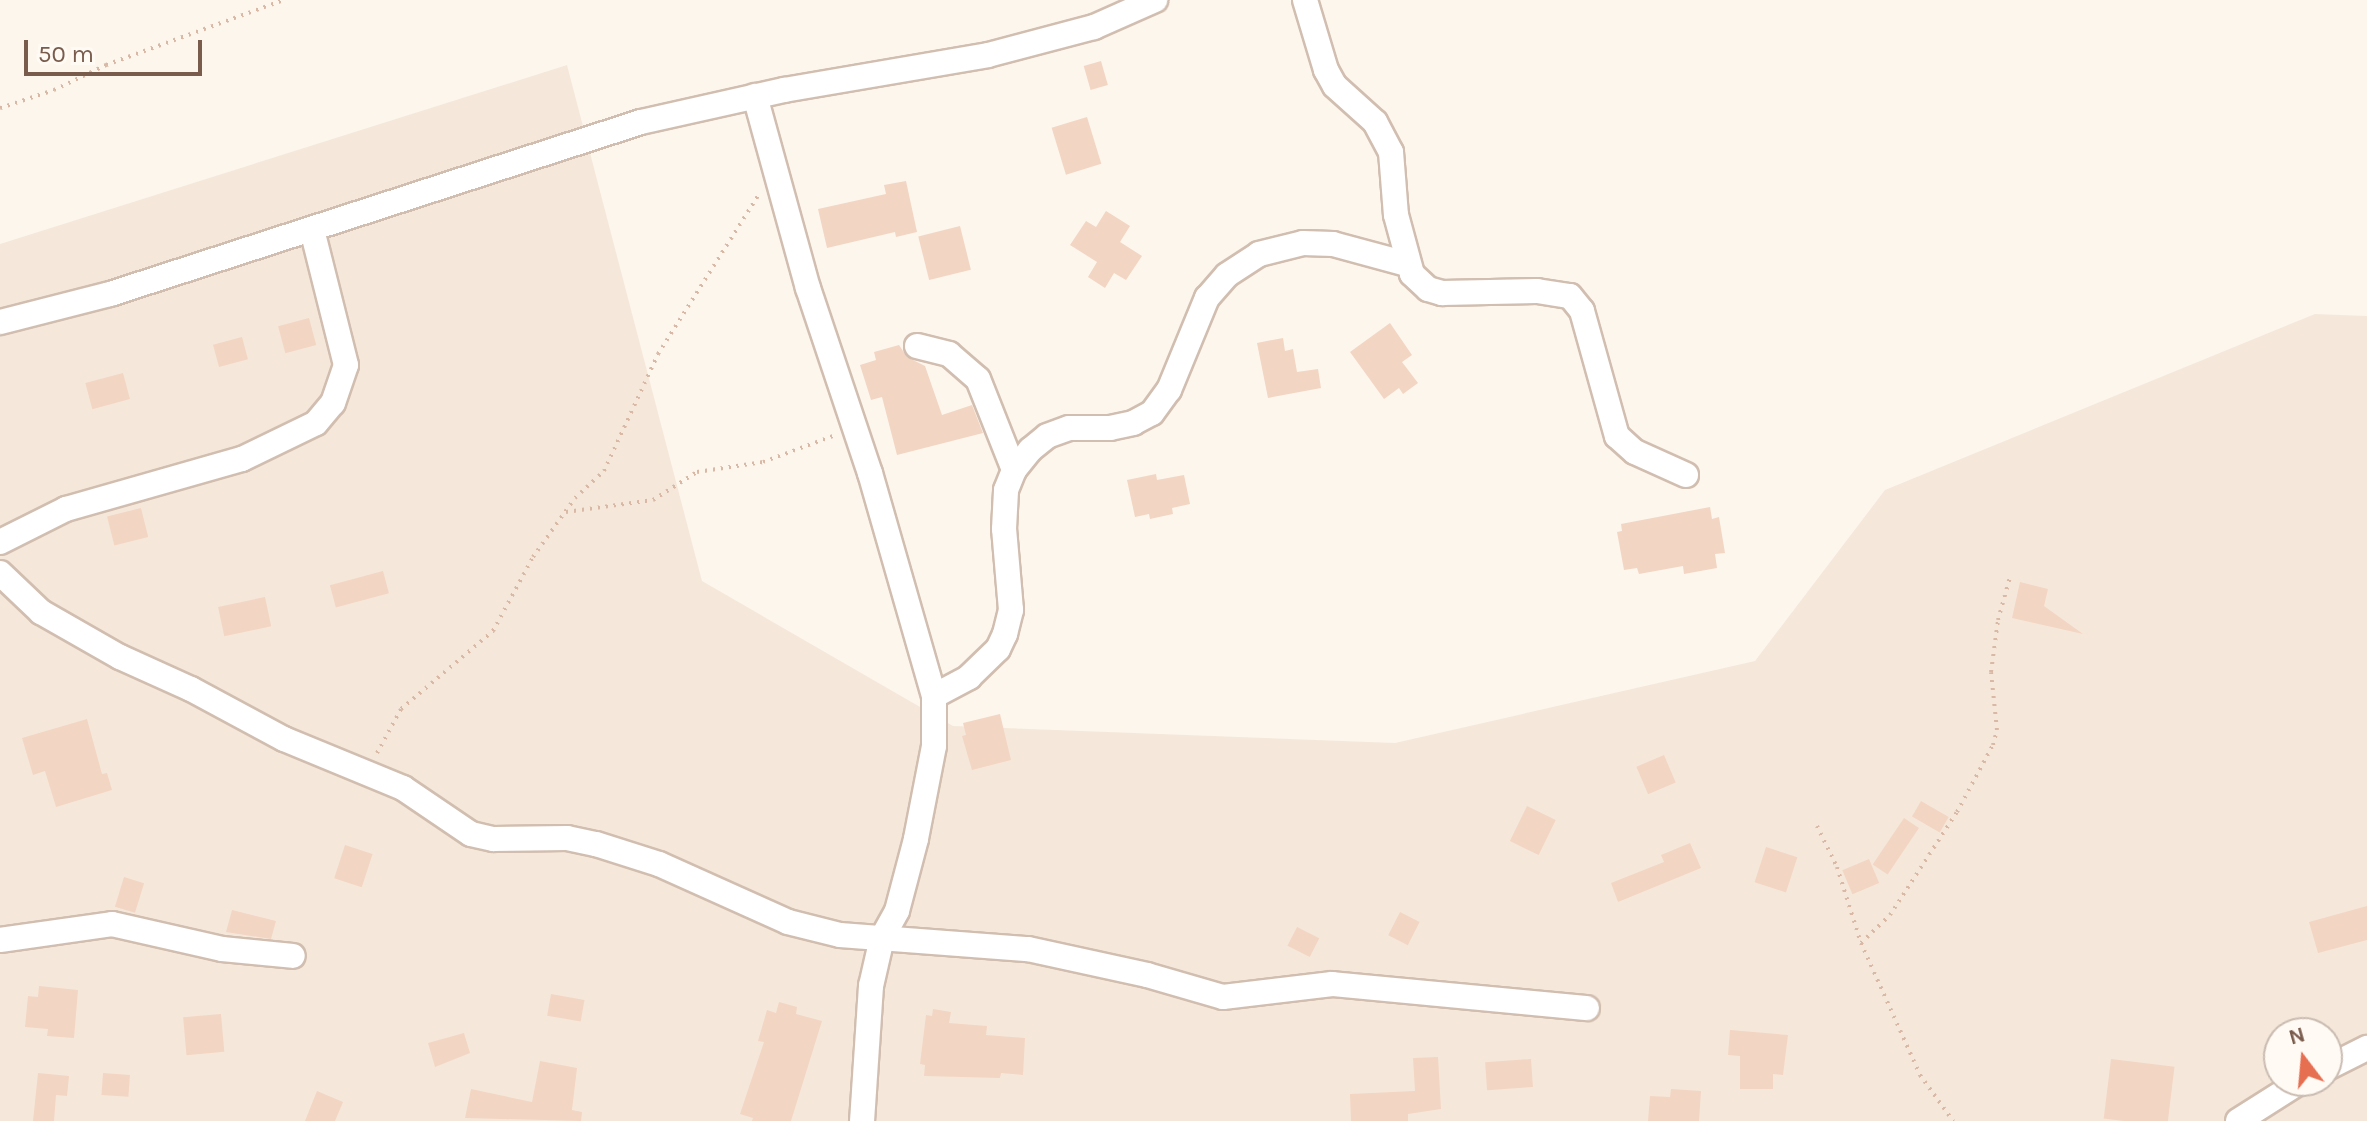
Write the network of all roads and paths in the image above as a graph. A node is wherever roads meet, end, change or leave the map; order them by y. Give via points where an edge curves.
1 (284, 0) edge
2 (1155, 0) edge
3 (1305, 0) edge
4 (755, 96) junction
5 (0, 108) edge
6 (774, 171) junction
7 (312, 230) junction
8 (1407, 264) junction
9 (0, 322) edge
10 (917, 346) dead end
11 (855, 428) junction
12 (1014, 470) junction
13 (1686, 475) dead end
14 (565, 513) junction
15 (0, 542) edge
16 (0, 573) edge
17 (2010, 577) dead end
18 (934, 696) junction
19 (372, 775) junction
20 (1817, 826) dead end
21 (882, 938) junction
22 (0, 940) edge
23 (1861, 943) junction
24 (293, 956) dead end
25 (1587, 1008) dead end
26 (2367, 1048) edge
27 (2343, 1060) edge
28 (2276, 1097) edge
29 (862, 1121) edge
30 (1953, 1121) edge
31 (2238, 1121) edge

1 - 5 path
2 - 4 street via 1094,27 988,55
3 - 8 street via 1335,86 1370,116 1391,152
4 - 6 street
4 - 7 street via 585,139
6 - 11 street
6 - 14 path via 658,354 604,471
7 - 9 street via 110,294
7 - 15 street via 346,365 333,403 316,423 242,459 66,509
8 - 12 street via 1333,244 1303,243 1259,254 1227,275 1207,298 1169,390 1152,413 1133,423 1069,428 1047,436
8 - 13 street via 1428,289 1442,293 1537,291 1570,296 1582,311 1617,436 1635,452
10 - 12 street via 949,354 978,379
11 - 14 path via 763,462 697,472 653,500
11 - 18 street
12 - 18 street via 1006,490 1011,610 1005,634 998,649 969,677
14 - 19 path via 533,557 493,631 401,709 378,749
16 - 19 street via 41,612 120,657 284,739
17 - 23 path via 1991,672 1997,730 1993,745 1899,902
18 - 21 street via 934,746 916,839 897,911
19 - 21 street via 414,795 471,834 596,844 659,864 788,922 840,935
20 - 23 path via 1837,867
21 - 25 street via 1028,949 1223,997 1332,984
21 - 29 street via 871,986
22 - 24 street via 112,924 222,949
23 - 30 path via 1920,1075
26 - 27 street
28 - 31 street

